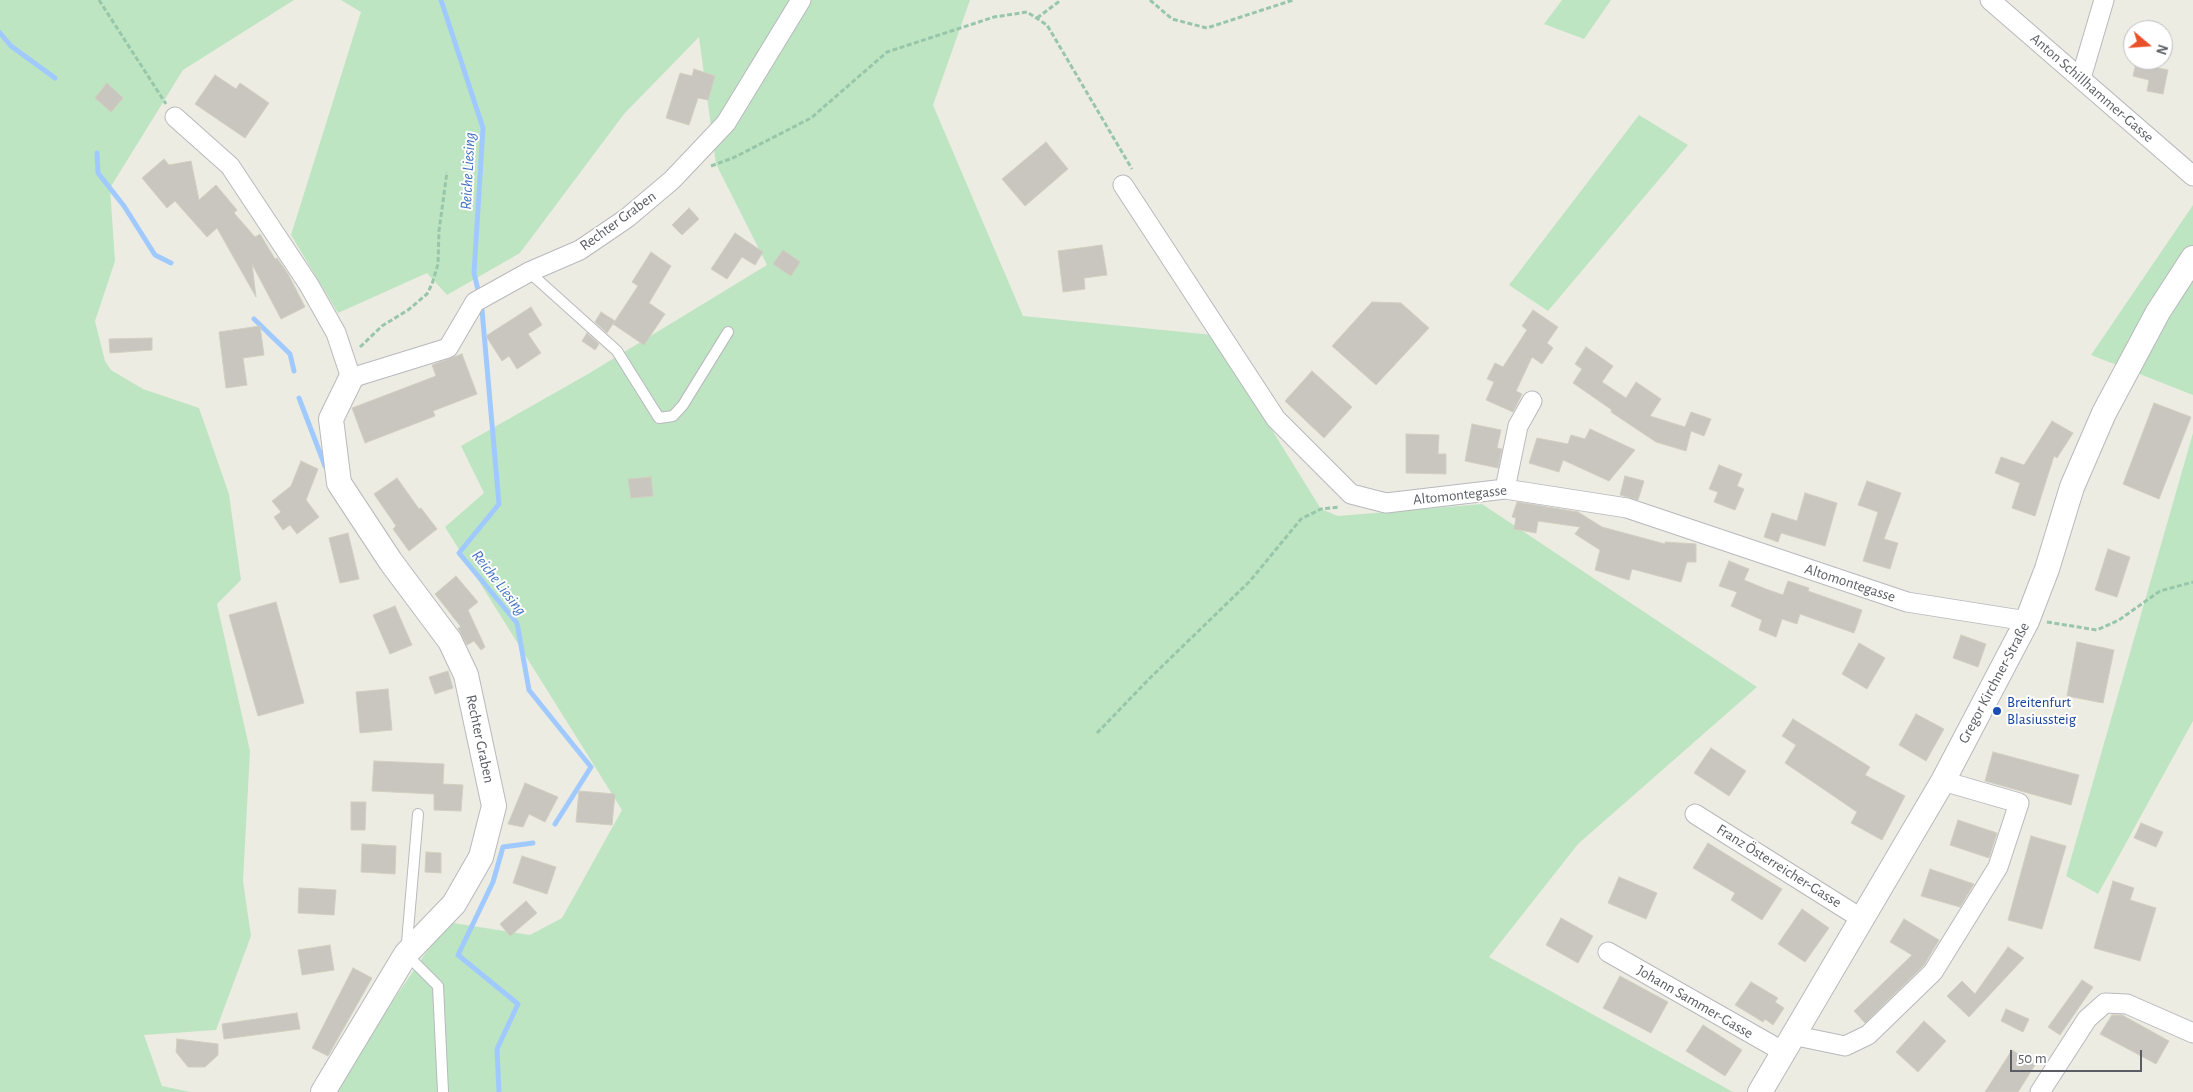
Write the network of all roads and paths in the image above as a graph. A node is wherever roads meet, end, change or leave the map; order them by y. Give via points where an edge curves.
1 (99, 0) edge
2 (801, 0) edge
3 (1061, 0) edge
4 (1150, 0) edge
5 (1293, 0) edge
6 (1990, 0) edge
7 (2104, 0) edge
8 (1036, 18) junction
9 (2081, 78) junction
10 (175, 117) joint
11 (707, 167) dead end
12 (447, 172) dead end
13 (2193, 176) edge
14 (1123, 184) joint
15 (2193, 258) edge
16 (529, 272) junction
17 (728, 332) dead end
18 (351, 378) junction
19 (1532, 401) dead end
20 (1506, 489) junction
21 (1349, 506) dead end
22 (2193, 582) edge
23 (2027, 621) junction
24 (1097, 733) dead end
25 (1942, 781) junction
26 (418, 814) dead end
27 (1695, 814) dead end
28 (1862, 919) junction
29 (1608, 952) dead end
30 (406, 954) junction
31 (2193, 1033) edge
32 (1787, 1043) junction
33 (323, 1092) edge
34 (443, 1092) edge
35 (1760, 1092) edge
36 (2040, 1092) edge

1 - 10 path
2 - 16 street, Rechter Graben via 726,123 672,180 627,218 580,250
3 - 8 path
4 - 5 path via 1172,20 1206,28
6 - 9 street, Anton Schillhammer-Gasse
7 - 9 street
8 - 11 path via 1027,12 994,17 887,52 811,118 735,157
8 - 14 path via 1047,25 1139,182
9 - 13 street, Anton Schillhammer-Gasse
10 - 18 street via 230,166 309,285 336,333
12 - 18 path via 438,264 432,284 427,294 382,326 354,352
14 - 20 street, Altomontegasse via 1276,419 1351,494 1386,503
15 - 23 street, Gregor Kirchner-Straße via 2158,312 2104,413 2072,487
16 - 17 lane via 617,351 659,418 673,416 684,406
16 - 18 street, Rechter Graben via 474,302 448,348
18 - 30 street, Rechter Graben via 332,419 339,483 391,562 450,641 466,675 494,806 482,857 454,904
19 - 20 street via 1518,426
20 - 23 street, Altomontegasse via 1627,508 1907,602
21 - 24 path via 1321,509 1301,519 1250,582
22 - 23 path via 2160,591 2119,620 2097,630
23 - 25 street, Gregor Kirchner-Straße
25 - 28 street, Gregor Kirchner-Straße
25 - 32 street, Johann Sammer-Gasse via 2019,803 1998,868 1933,972 1868,1035 1846,1046
26 - 30 lane
27 - 28 street, Franz Österreicher-Gasse
28 - 32 street, Gregor Kirchner-Straße
29 - 32 street, Johann Sammer-Gasse
30 - 33 street, Rechter Graben
30 - 34 lane via 438,986
31 - 36 street via 2127,1004 2105,1003 2087,1019
32 - 35 street, Gregor Kirchner-Straße

